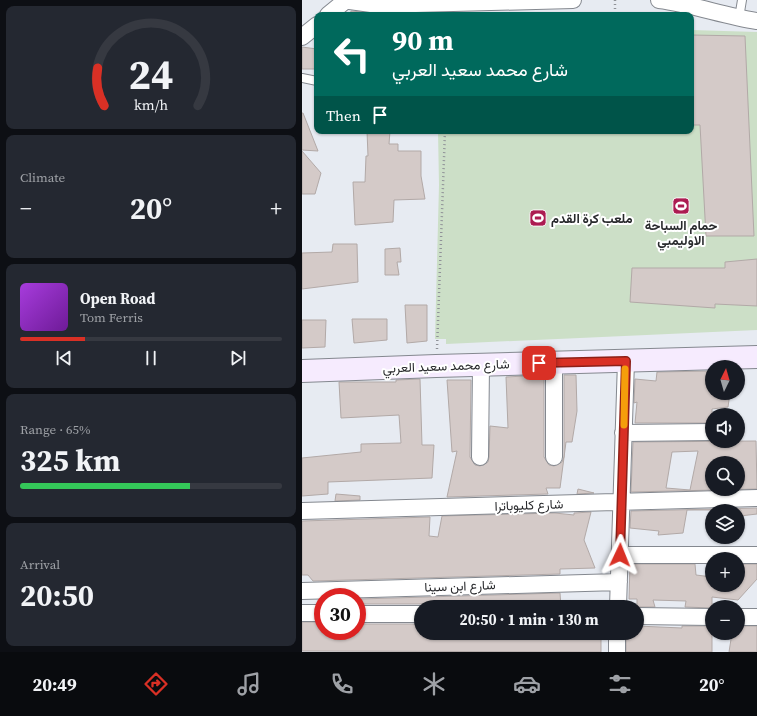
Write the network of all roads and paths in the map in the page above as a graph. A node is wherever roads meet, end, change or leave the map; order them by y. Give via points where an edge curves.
1 (344, 0) edge
2 (572, 0) edge
3 (615, 0) edge
4 (659, 0) edge
5 (742, 0) edge
6 (362, 2) edge
7 (703, 4) edge
8 (331, 12) edge
9 (615, 12) edge
10 (739, 18) junction
11 (757, 21) edge
12 (314, 27) edge
13 (302, 37) edge
14 (302, 78) edge
15 (314, 80) edge
16 (445, 134) edge
17 (757, 357) edge
18 (626, 361) junction
19 (554, 363) junction
20 (481, 365) junction
21 (436, 366) junction
22 (302, 371) edge
23 (705, 432) edge
24 (624, 433) junction
25 (480, 457) dead end
26 (554, 457) dead end
27 (757, 498) edge
28 (621, 502) junction
29 (302, 511) edge
30 (620, 555) junction
31 (757, 555) edge
32 (619, 582) junction
33 (302, 591) edge
34 (618, 600) edge
35 (302, 613) edge
36 (314, 613) edge
37 (366, 614) edge
38 (414, 614) edge
39 (644, 616) edge
40 (705, 617) edge
41 (745, 617) edge
42 (757, 617) edge
43 (617, 640) edge
44 (617, 652) edge

1 - 6 street
1 - 8 street
2 - 6 street
3 - 9 path
4 - 7 street
5 - 10 lane
7 - 10 street
10 - 11 street
12 - 13 street
14 - 15 lane
16 - 21 path
17 - 18 street, شارع محمد سعيد العربي
18 - 19 street, شارع محمد سعيد العربي
18 - 24 street
19 - 20 street, شارع محمد سعيد العربي
19 - 26 street
20 - 21 street, شارع محمد سعيد العربي
20 - 25 street
21 - 22 street, شارع محمد سعيد العربي
23 - 24 street
24 - 28 street
27 - 28 street, شارع كليوباترا
28 - 29 street, شارع كليوباترا
28 - 30 street
30 - 31 street
30 - 32 street
32 - 33 street, شارع ابن سينا
32 - 34 street
35 - 36 street
37 - 38 street
39 - 40 street
41 - 42 street
43 - 44 street

